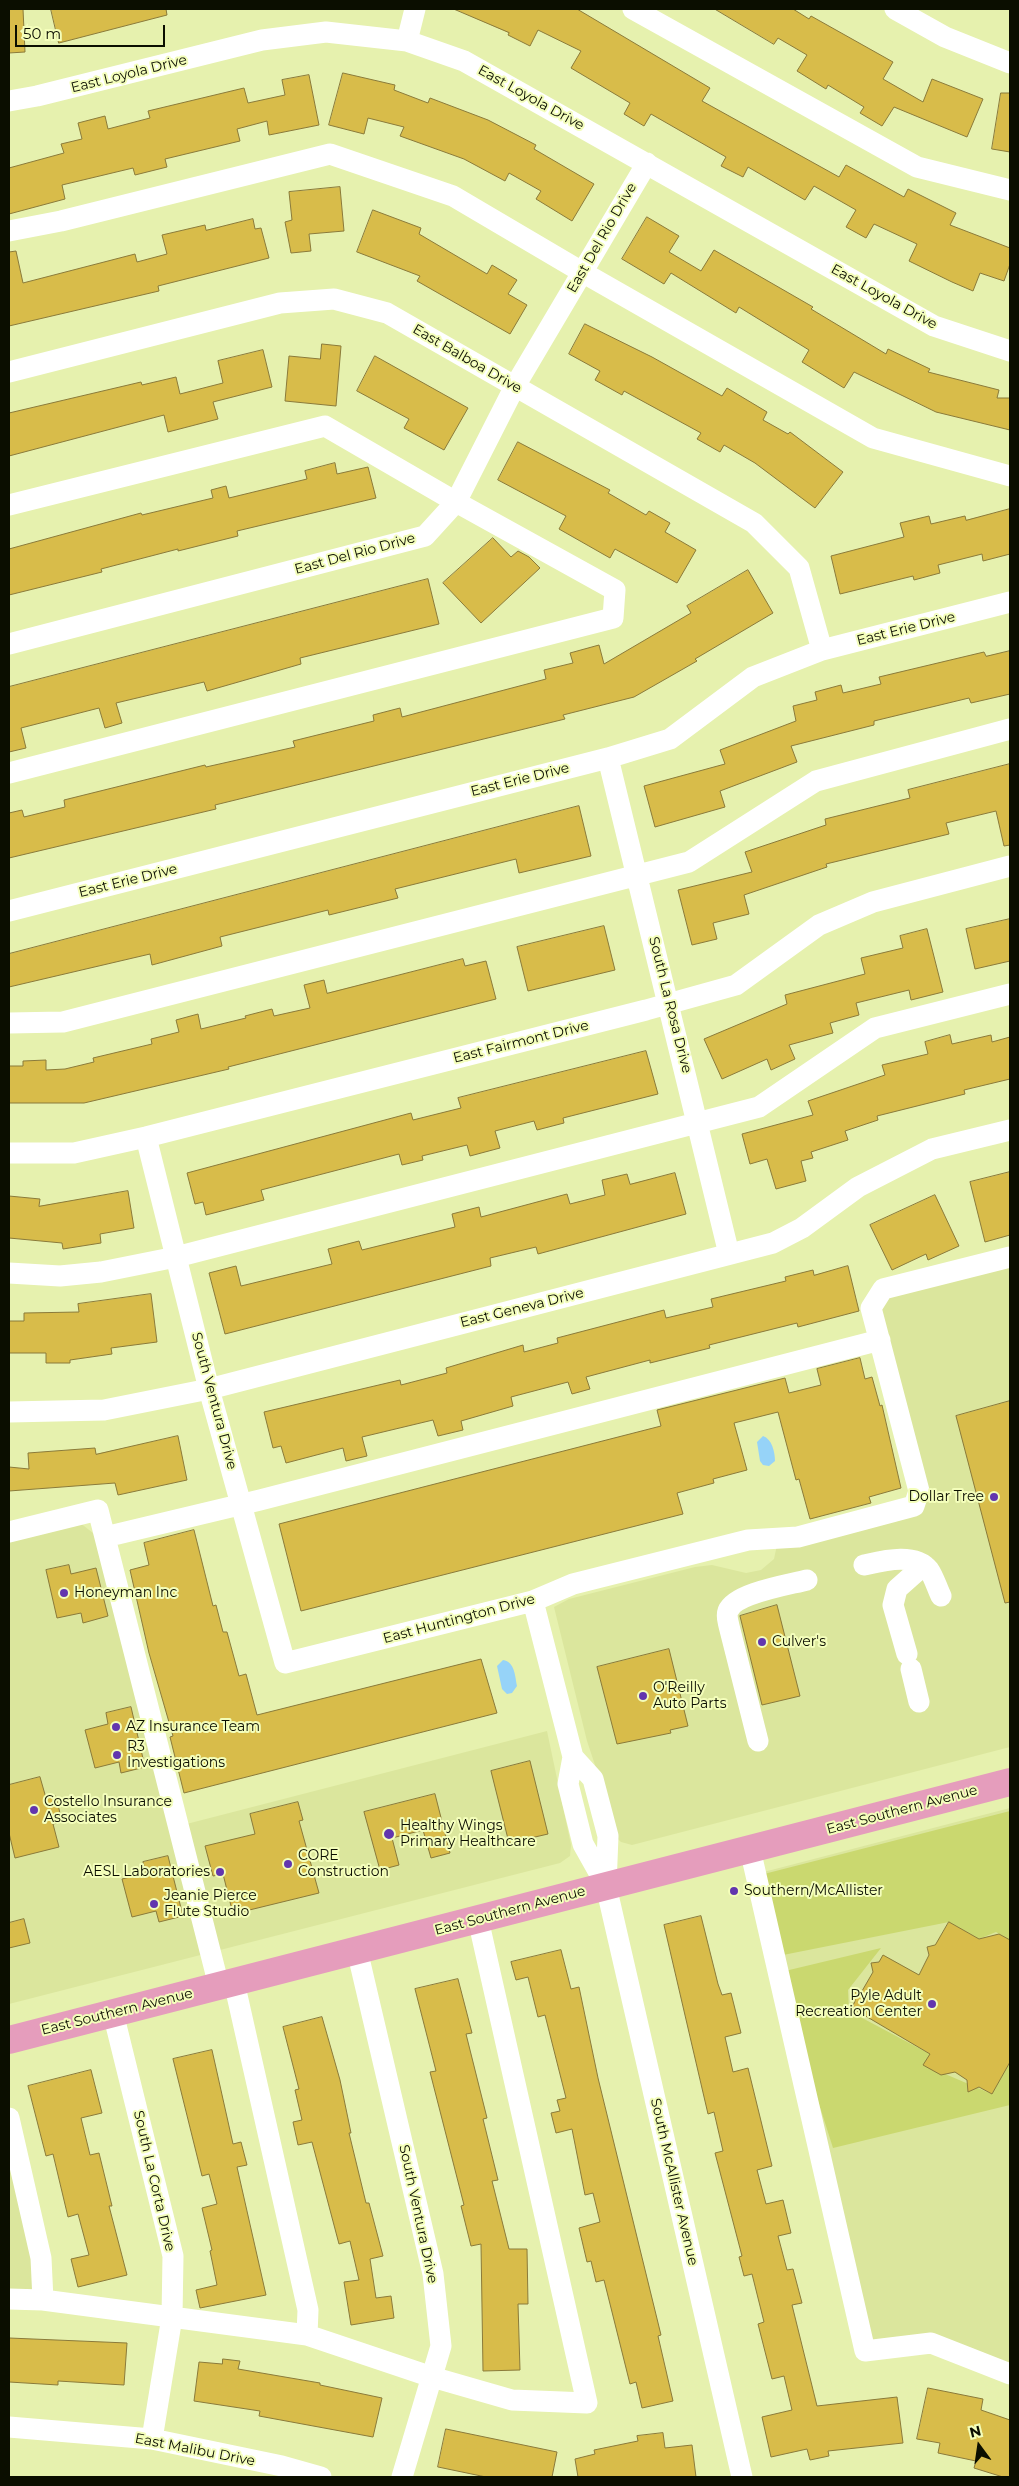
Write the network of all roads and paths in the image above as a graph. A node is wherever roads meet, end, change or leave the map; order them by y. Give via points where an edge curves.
1 (415, 9) edge
2 (633, 9) edge
3 (895, 9) edge
4 (407, 41) junction
5 (1010, 63) edge
6 (9, 101) edge
7 (647, 162) junction
8 (1010, 190) edge
9 (9, 231) edge
10 (582, 272) junction
11 (1010, 352) edge
12 (9, 372) edge
13 (515, 386) junction
14 (1010, 476) edge
15 (456, 502) junction
16 (9, 506) edge
17 (1010, 602) edge
18 (9, 644) edge
19 (822, 650) junction
20 (1010, 729) edge
21 (608, 758) junction
22 (9, 773) edge
23 (1010, 866) edge
24 (637, 874) junction
25 (9, 911) edge
26 (1010, 994) edge
27 (670, 1004) junction
28 (9, 1024) edge
29 (698, 1123) junction
30 (1010, 1130) edge
31 (146, 1137) junction
32 (9, 1153) edge
33 (729, 1254) junction
34 (176, 1257) junction
35 (1010, 1257) edge
36 (9, 1273) edge
37 (880, 1340) junction
38 (209, 1388) junction
39 (9, 1412) edge
40 (241, 1505) junction
41 (9, 1532) edge
42 (105, 1537) junction
43 (864, 1565) dead end
44 (924, 1566) junction
45 (807, 1580) dead end
46 (940, 1596) dead end
47 (533, 1601) junction
48 (285, 1663) joint
49 (919, 1702) dead end
50 (758, 1741) dead end
51 (1010, 1782) edge
52 (750, 1849) junction
53 (606, 1886) junction
54 (478, 1919) junction
55 (357, 1950) junction
56 (226, 1984) junction
57 (114, 2013) junction
58 (9, 2040) edge
59 (9, 2118) edge
60 (9, 2299) edge
61 (43, 2300) junction
62 (172, 2317) junction
63 (307, 2335) junction
64 (1010, 2374) edge
65 (432, 2377) junction
66 (9, 2427) edge
67 (152, 2439) junction
68 (320, 2477) edge
69 (402, 2477) edge
70 (742, 2477) edge

1 - 4 street
2 - 8 street via 917,167
3 - 5 street via 945,37
4 - 6 street, East Loyola Drive via 326,32 262,40
4 - 7 street, East Loyola Drive via 464,61
7 - 10 street, East Del Rio Drive
7 - 11 street, East Loyola Drive via 934,326
9 - 10 street via 330,154 453,196
10 - 13 street, East Del Rio Drive
10 - 14 street via 873,438
12 - 13 street, East Balboa Drive via 280,303 334,299 386,313
13 - 15 street, East Del Rio Drive
13 - 19 street, East Balboa Drive via 754,523 800,568
15 - 16 street via 325,426
15 - 18 street, East Del Rio Drive via 425,536
15 - 22 street via 615,590 613,618
17 - 19 street, East Erie Drive
19 - 21 street, East Erie Drive via 753,678 670,740
20 - 24 street via 816,780 689,862
21 - 24 street, South La Rosa Drive
21 - 25 street, East Erie Drive
23 - 27 street, East Fairmont Drive via 873,902 819,925 736,985
24 - 27 street, South La Rosa Drive
24 - 28 street via 63,1022
26 - 29 street via 875,1028 759,1107
27 - 29 street, South La Rosa Drive
27 - 31 street, East Fairmont Drive
29 - 33 street, South La Rosa Drive
29 - 34 street
30 - 33 street, East Geneva Drive via 932,1150 858,1188 802,1228 773,1243
31 - 32 street, East Fairmont Drive via 74,1152
31 - 34 street, South Ventura Drive
33 - 38 street, East Geneva Drive
34 - 36 street via 101,1272 60,1276
34 - 38 street, South Ventura Drive
35 - 37 street via 883,1290 871,1308
37 - 40 street
37 - 47 street, East Huntington Drive via 919,1492 914,1506 798,1536 748,1540 572,1584
38 - 39 street, East Geneva Drive via 104,1410
38 - 40 street, South Ventura Drive
40 - 42 street
40 - 48 street, South Ventura Drive
41 - 42 street via 98,1510
42 - 56 street
43 - 44 street via 905,1559
44 - 46 street
44 - 49 street via 897,1589 893,1606
45 - 50 street via 738,1599 728,1609 726,1616
47 - 48 street, East Huntington Drive
47 - 53 street, South McAllister Avenue via 573,1757 593,1779 608,1836
51 - 52 main road, East Southern Avenue
52 - 53 main road, East Southern Avenue
52 - 64 street via 865,2351 931,2343
53 - 54 main road, East Southern Avenue
53 - 70 street, South McAllister Avenue
54 - 55 main road, East Southern Avenue
54 - 65 street via 587,2403 512,2400
55 - 56 main road, East Southern Avenue
55 - 65 street, South Ventura Drive via 433,2274 441,2346
56 - 57 main road, East Southern Avenue
56 - 63 street via 308,2310
57 - 58 main road, East Southern Avenue
57 - 62 street, South La Corta Drive via 173,2256
59 - 61 street via 41,2258
60 - 61 street
61 - 62 street
62 - 63 street
62 - 67 street, South La Corta Drive
63 - 65 street
65 - 69 street, South Ventura Drive
66 - 67 street, East Malibu Drive
67 - 68 street, East Malibu Drive

